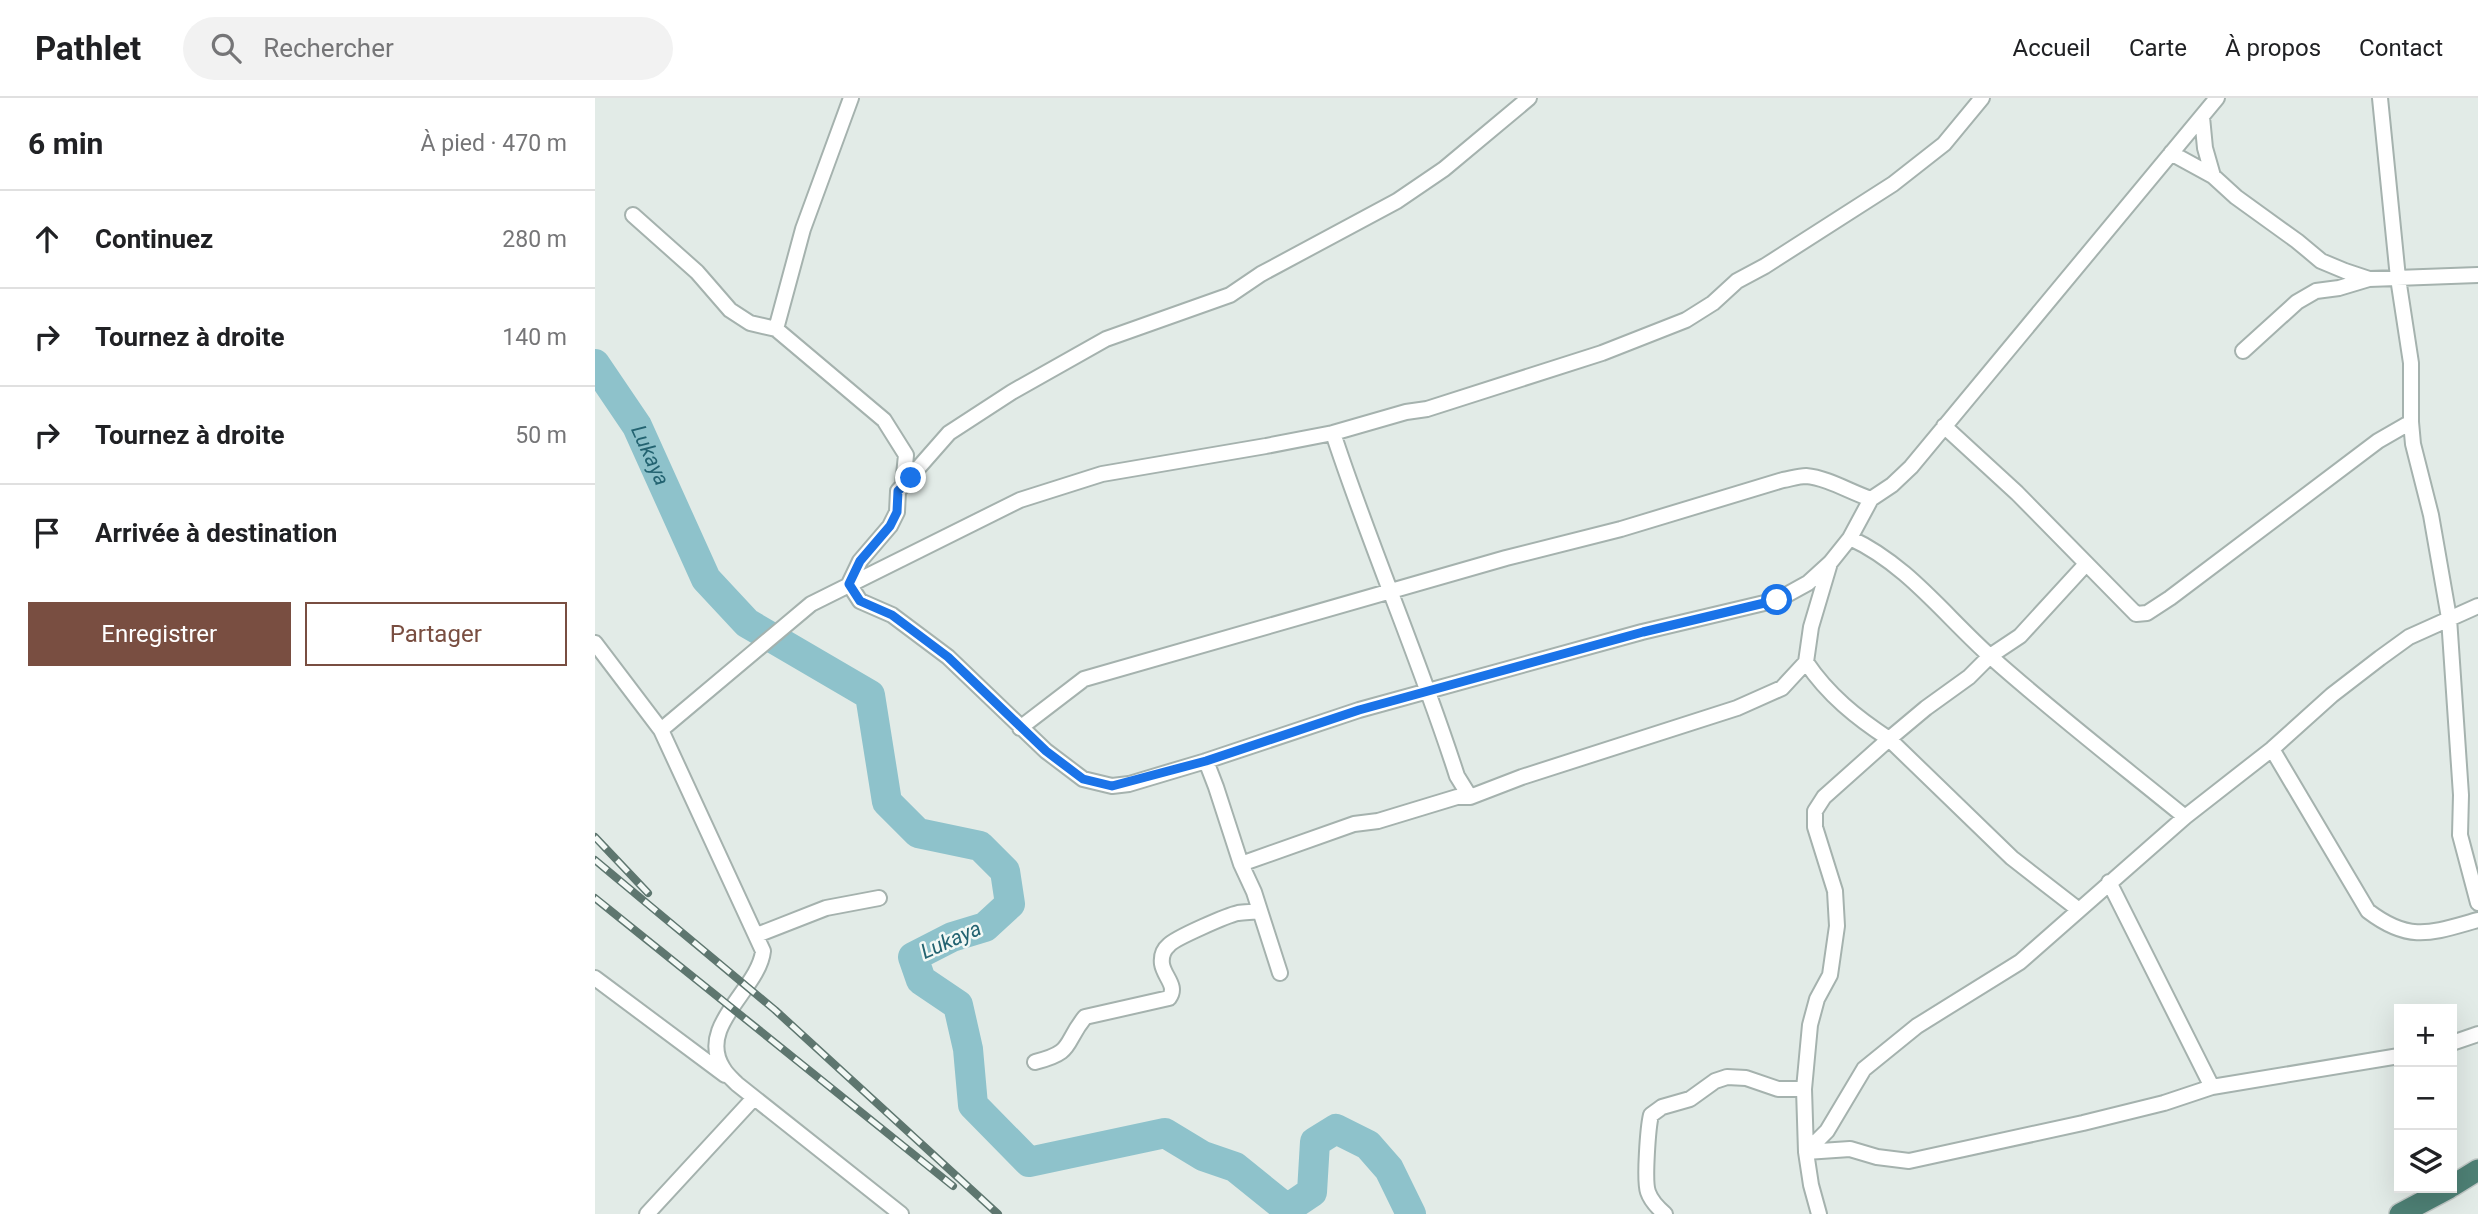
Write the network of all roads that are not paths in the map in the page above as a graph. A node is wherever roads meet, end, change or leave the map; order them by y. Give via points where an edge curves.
1 (851, 98) edge
2 (1529, 98) edge
3 (1982, 98) edge
4 (2217, 98) edge
5 (2380, 98) edge
6 (2202, 117) junction
7 (2171, 153) junction
8 (2213, 176) junction
9 (633, 215) dead end
10 (2478, 275) edge
11 (2398, 278) junction
12 (2369, 279) junction
13 (776, 329) junction
14 (2243, 351) dead end
15 (2411, 422) junction
16 (1944, 426) junction
17 (1333, 433) junction
18 (904, 485) junction
19 (1871, 499) junction
20 (1850, 538) junction
21 (1830, 562) junction
22 (2087, 564) junction
23 (849, 584) junction
24 (1392, 592) junction
25 (2478, 606) edge
26 (2449, 618) junction
27 (595, 643) edge
28 (1990, 656) junction
29 (1806, 662) junction
30 (1427, 691) junction
31 (1020, 728) junction
32 (661, 730) junction
33 (1889, 739) junction
34 (2272, 749) junction
35 (1206, 761) junction
36 (1470, 797) junction
37 (2185, 817) junction
38 (1241, 864) junction
39 (2109, 882) junction
40 (879, 898) dead end
41 (2478, 903) edge
42 (2079, 910) junction
43 (1260, 911) junction
44 (2478, 920) edge
45 (757, 935) junction
46 (1280, 973) dead end
47 (595, 978) edge
48 (2478, 1034) edge
49 (2457, 1041) edge
50 (2394, 1056) edge
51 (1035, 1062) dead end
52 (737, 1084) junction
53 (2212, 1087) junction
54 (1804, 1089) junction
55 (754, 1098) junction
56 (1806, 1152) junction
57 (2478, 1170) edge
58 (2457, 1183) edge
59 (2440, 1193) edge
60 (647, 1214) edge
61 (901, 1214) edge
62 (1665, 1214) edge
63 (1819, 1214) edge
64 (2400, 1214) edge

1 - 13 street via 803,229
2 - 18 street via 1444,169 1397,201 1230,295 1106,339 1012,392 949,433
3 - 17 street via 1944,144 1892,184 1737,281 1686,320 1512,383
4 - 6 street
5 - 11 street
6 - 7 street
6 - 8 street
7 - 8 street
7 - 16 street
8 - 12 street via 2321,261
9 - 13 street via 697,272 730,310 750,323
10 - 11 street
11 - 12 street
11 - 15 street via 2411,363
12 - 14 street via 2316,291 2297,302
13 - 18 street via 884,420 906,455
15 - 22 street via 2378,441 2147,613 2136,614
15 - 26 street
16 - 19 street via 1911,467
16 - 22 street
17 - 23 street via 1102,474 1020,500
17 - 24 street
18 - 23 street via 898,491 897,512 890,526 860,561
19 - 20 street
19 - 24 street via 1804,476
20 - 21 street
20 - 28 street via 1898,566
21 - 29 street
21 - 30 street via 1808,583 1777,600
22 - 28 street via 2020,636
23 - 31 street via 860,601 892,615 948,657
23 - 32 street via 783,625
24 - 30 street
24 - 31 street via 1084,679
25 - 26 street
26 - 34 street via 2409,636
26 - 41 street via 2460,835
27 - 32 street
28 - 33 street
28 - 37 street
29 - 33 street via 1821,685
29 - 36 street via 1782,688 1737,708
30 - 35 street via 1314,723
30 - 36 street via 1457,776
31 - 35 street via 1083,779 1112,786
32 - 45 street
33 - 42 street via 2012,858
33 - 54 street via 1823,797 1815,811 1815,827 1835,891 1837,926 1830,975 1810,1025
34 - 37 street
34 - 44 street via 2368,911 2402,932 2433,932
35 - 38 street
36 - 38 street via 1354,824
37 - 39 street
38 - 43 street
39 - 42 street
39 - 53 street
40 - 45 street via 826,908
42 - 56 street via 2020,962 1917,1026 1864,1069 1827,1131
43 - 46 street
43 - 51 street via 1236,914 1171,942 1161,962 1172,986 1169,998 1085,1017 1070,1044 1056,1057
45 - 52 street via 762,962 730,1008 717,1039 722,1068
47 - 52 street
48 - 49 street
50 - 53 street
52 - 55 street
53 - 56 street via 2164,1103 1909,1161 1850,1149
54 - 56 street
54 - 62 street via 1778,1089 1747,1078 1727,1077 1651,1115 1648,1192
55 - 60 street
55 - 61 street
56 - 63 street
57 - 58 highway
59 - 64 highway

